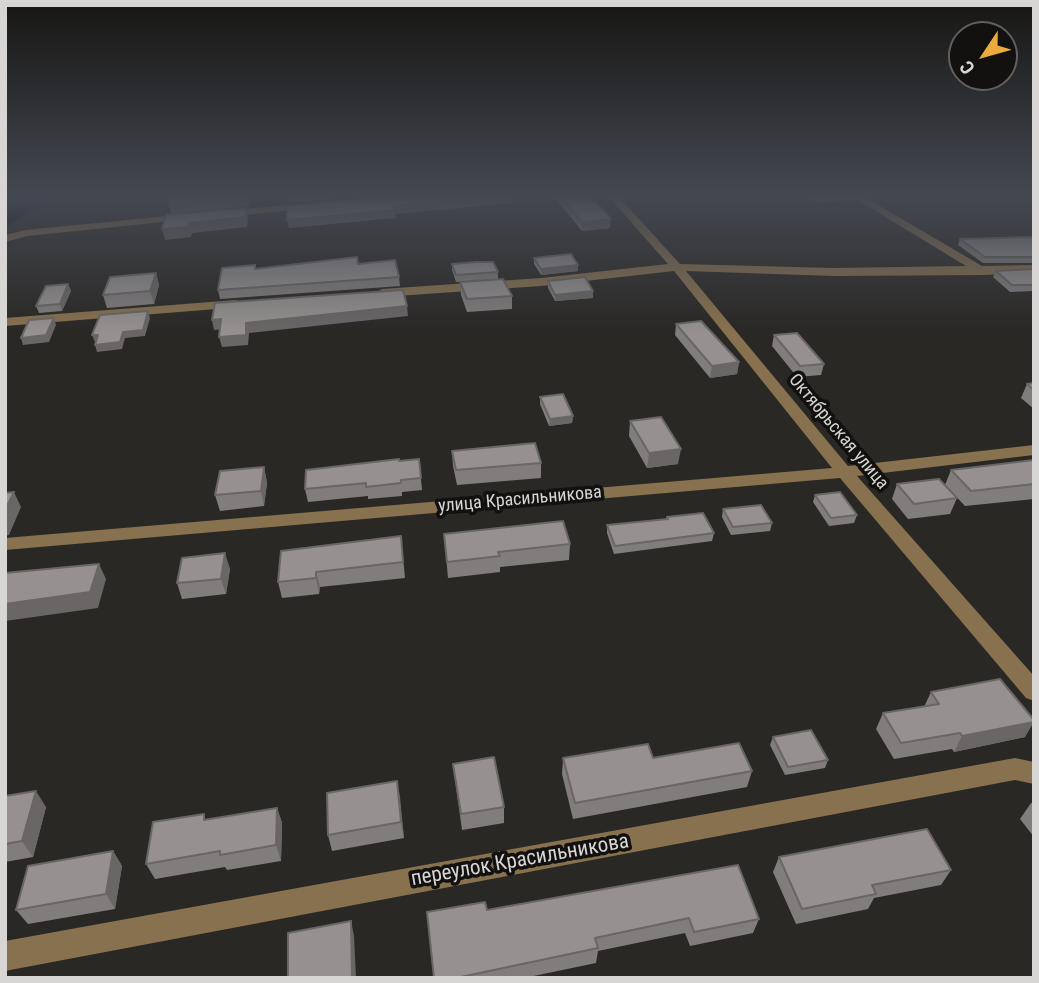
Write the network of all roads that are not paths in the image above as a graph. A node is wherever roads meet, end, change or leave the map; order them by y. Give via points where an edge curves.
1 (654, 242) edge
2 (933, 242) edge
3 (677, 267) junction
4 (1034, 269) edge
5 (982, 271) junction
6 (373, 294) edge
7 (251, 303) edge
8 (5, 322) edge
9 (1034, 450) edge
10 (844, 471) junction
11 (5, 544) edge
12 (1034, 692) edge
13 (1034, 773) edge
14 (5, 956) edge

1 - 3 street, Октябрьская улица
2 - 5 street
3 - 5 street
3 - 6 street
3 - 10 street, Октябрьская улица
4 - 5 street
7 - 8 street
9 - 10 street, улица Красильникова
10 - 11 street, улица Красильникова
10 - 12 street, Октябрьская улица
13 - 14 street, переулок Красильникова via 1015,769

